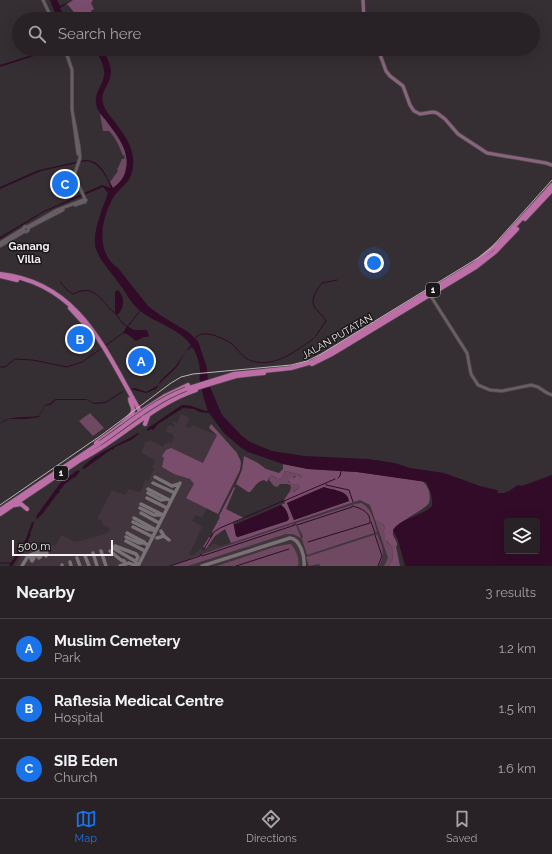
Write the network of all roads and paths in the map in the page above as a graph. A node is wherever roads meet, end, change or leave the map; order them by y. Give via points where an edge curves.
1 (44, 0) edge
2 (363, 0) edge
3 (49, 12) edge
4 (364, 12) edge
5 (67, 56) edge
6 (381, 56) edge
7 (551, 164) edge
8 (552, 184) edge
9 (552, 190) edge
10 (541, 199) junction
11 (24, 230) junction
12 (0, 242) edge
13 (0, 246) edge
14 (0, 275) edge
15 (430, 294) junction
16 (397, 312) junction
17 (221, 378) junction
18 (200, 384) junction
19 (552, 395) edge
20 (132, 401) junction
21 (148, 406) junction
22 (140, 411) junction
23 (146, 417) junction
24 (125, 422) junction
25 (145, 424) dead end
26 (100, 444) junction
27 (82, 459) junction
28 (68, 465) junction
29 (12, 505) junction
30 (26, 509) dead end
31 (0, 510) edge
32 (0, 514) edge

1 - 3 street
2 - 4 main road
5 - 11 street via 72,70 72,110 78,136 79,160 75,177 84,199
6 - 7 main road via 386,71 403,86 410,105 417,113 437,113 458,134 487,153
8 - 10 highway, JALAN PUTATAN / 1
9 - 10 highway, JALAN PUTATAN / 1
10 - 15 highway, JALAN PUTATAN / 1 via 482,260
11 - 12 street
11 - 13 street
14 - 20 highway via 52,291 73,307 87,322
15 - 16 highway, JALAN PUTATAN / 1
15 - 19 street via 467,353 471,374 477,384 499,391 531,385
16 - 17 highway, JALAN PUTATAN / 1 via 312,362 291,368 242,372
16 - 17 highway, JALAN PUTATAN / 1 via 307,366 295,370
17 - 18 highway, JALAN PUTATAN / 1
18 - 21 highway via 170,393
18 - 23 highway
18 - 26 highway, JALAN PUTATAN / 1, bridge via 162,402
20 - 21 highway
20 - 22 highway
20 - 24 highway via 133,412
21 - 22 highway
22 - 23 highway
22 - 23 highway
22 - 24 highway
23 - 25 highway
23 - 27 highway
24 - 28 highway
26 - 27 highway, 1
26 - 28 highway, 1
27 - 29 highway, 1
28 - 31 highway, 1
29 - 30 highway via 21,504
29 - 32 highway, 1

